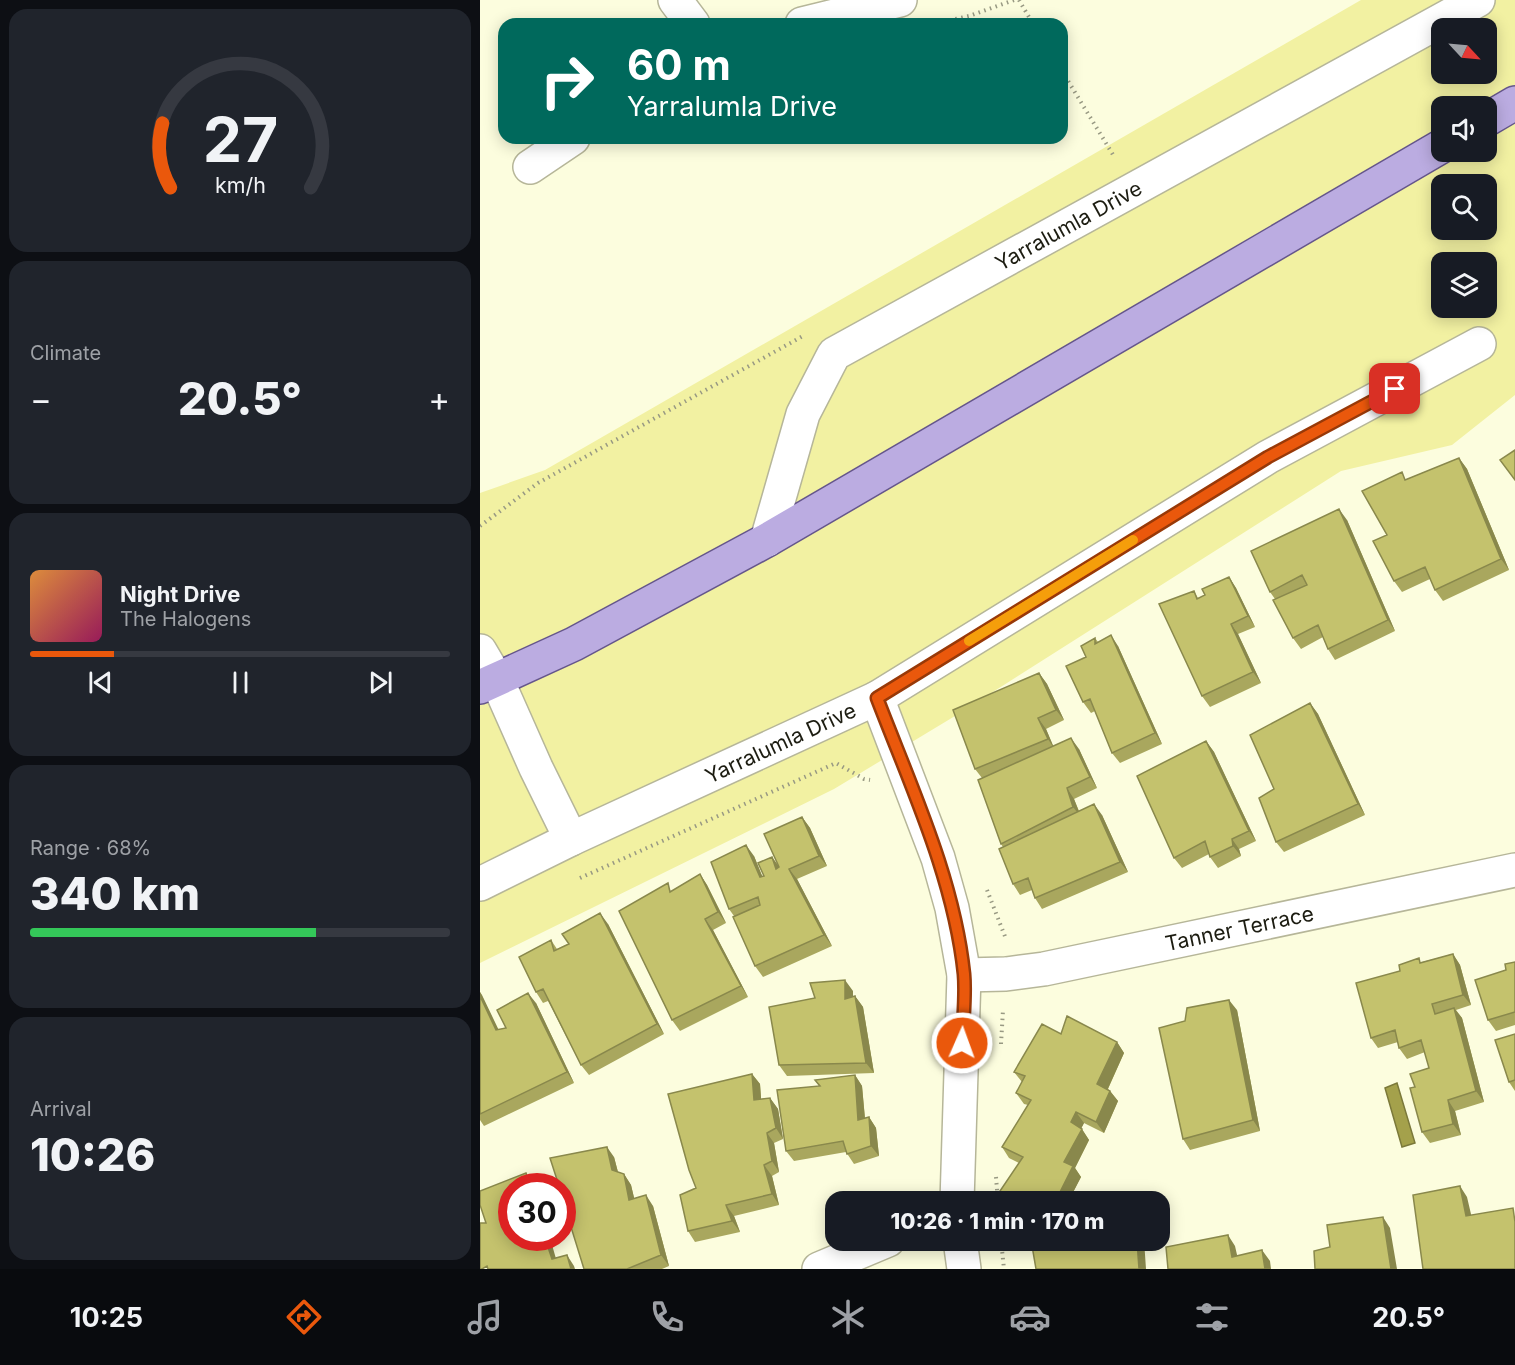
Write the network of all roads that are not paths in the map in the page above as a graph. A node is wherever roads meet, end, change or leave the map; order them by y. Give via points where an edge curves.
1 (675, 0) edge
2 (900, 0) edge
3 (1478, 0) edge
4 (688, 18) edge
5 (826, 18) edge
6 (1515, 103) edge
7 (1497, 114) edge
8 (564, 144) edge
9 (1431, 152) edge
10 (530, 167) dead end
11 (1479, 344) dead end
12 (767, 540) junction
13 (480, 651) edge
14 (488, 684) edge
15 (877, 698) junction
16 (571, 839) junction
17 (1515, 870) edge
18 (480, 884) edge
19 (964, 975) junction
20 (957, 1191) edge
21 (862, 1251) edge
22 (962, 1251) edge
23 (819, 1269) edge
24 (964, 1269) edge

1 - 4 street
2 - 5 street
3 - 12 street, Yarralumla Drive via 834,354 803,414
6 - 7 main road
8 - 10 street
9 - 12 main road
11 - 15 street, Yarralumla Drive via 1268,457
12 - 14 main road via 574,644
13 - 14 street
14 - 16 street
15 - 16 street, Yarralumla Drive
15 - 19 street via 938,858
16 - 18 street, Yarralumla Drive
17 - 19 street, Tanner Terrace via 1044,969
19 - 20 street
21 - 23 street
22 - 24 street

